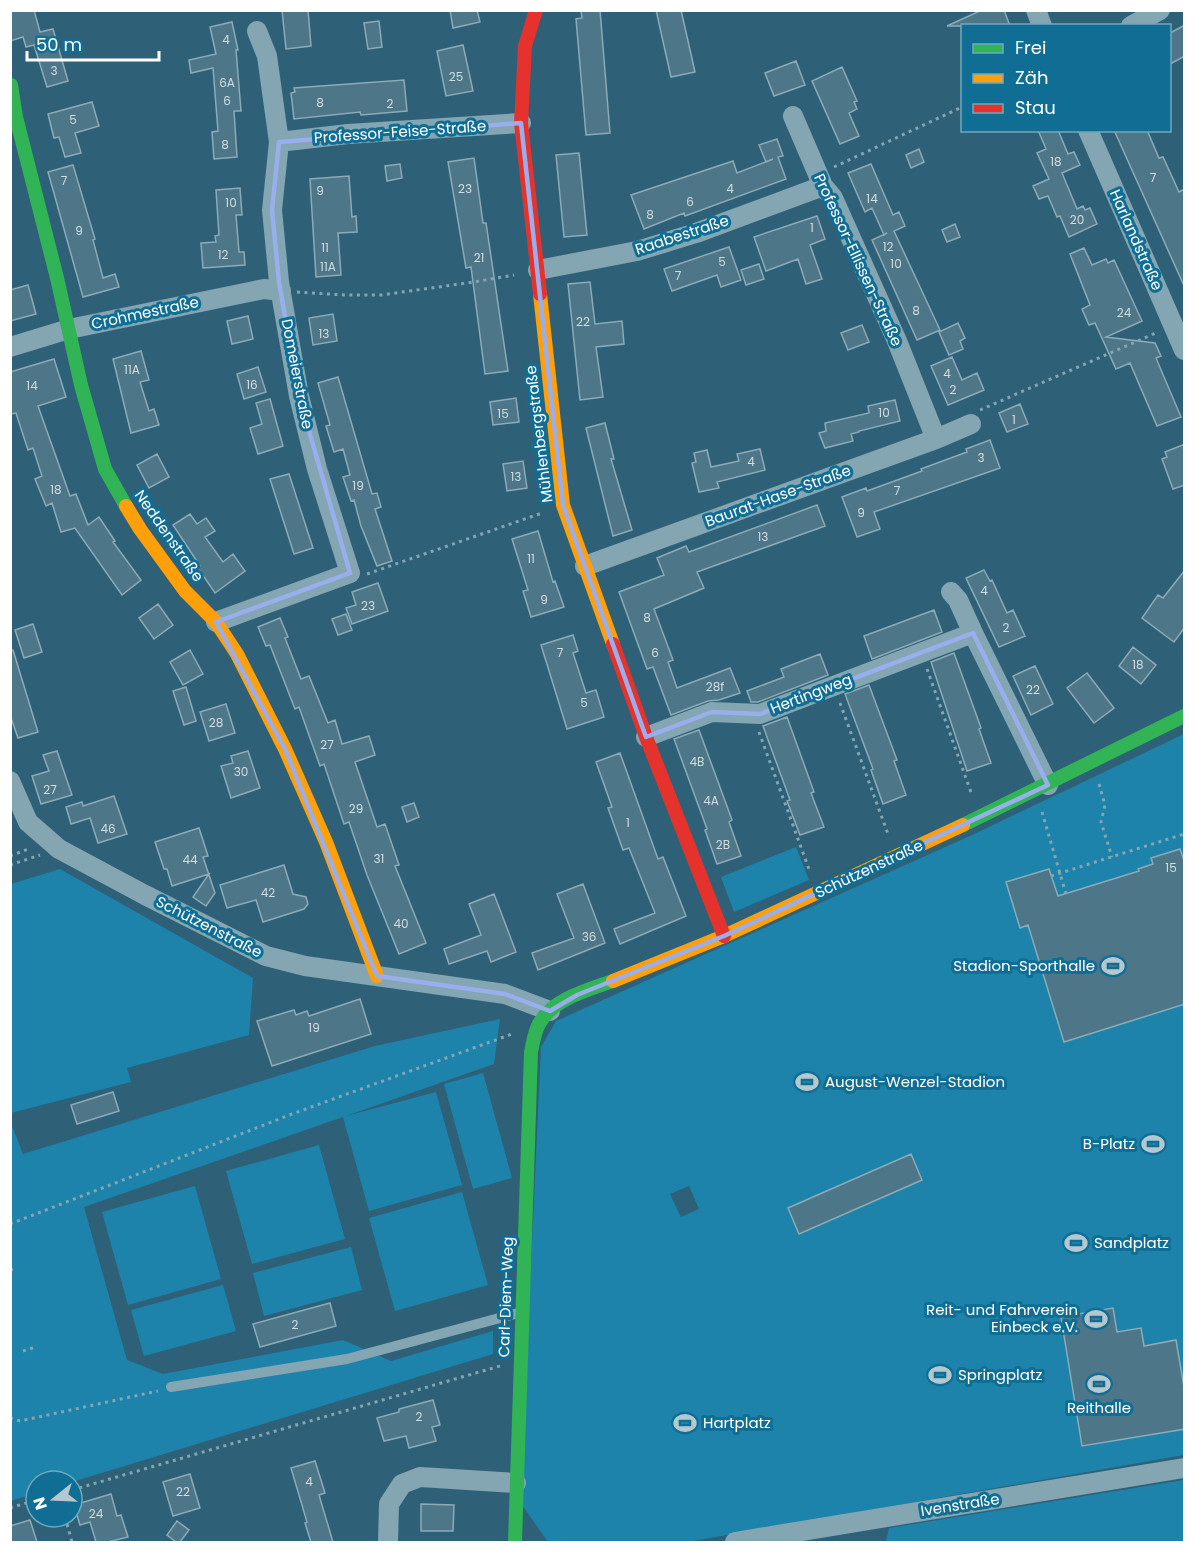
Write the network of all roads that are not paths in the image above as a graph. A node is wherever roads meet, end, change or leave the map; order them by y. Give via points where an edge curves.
1 (536, 10) edge
2 (1160, 10) edge
3 (1135, 24) edge
4 (257, 31) dead end
5 (11, 85) edge
6 (793, 116) dead end
7 (521, 123) junction
8 (1089, 132) edge
9 (279, 142) junction
10 (823, 186) junction
11 (538, 270) junction
12 (281, 291) junction
13 (69, 329) junction
14 (10, 347) edge
15 (1185, 350) edge
16 (971, 424) road end
17 (936, 439) junction
18 (585, 566) junction
19 (951, 592) dead end
20 (216, 622) junction
21 (974, 633) junction
22 (1185, 716) edge
23 (646, 736) junction
24 (10, 781) edge
25 (1041, 789) junction
26 (724, 936) junction
27 (377, 976) junction
28 (545, 1018) junction
29 (522, 1312) junction
30 (171, 1387) road end
31 (1185, 1468) edge
32 (516, 1483) junction
33 (388, 1542) edge
34 (515, 1542) edge
35 (735, 1542) edge

1 - 7 street, Mühlenbergstraße via 525,46
2 - 3 street
4 - 9 street, Domeierstraße via 267,56
5 - 13 street, Neddenstraße
6 - 10 street, Professor-Ellissen-Straße
7 - 9 street, Professor-Feise-Straße
7 - 11 street, Mühlenbergstraße
8 - 15 street, Harlandstraße
9 - 12 street, Domeierstraße via 272,210
10 - 11 street, Raabestraße via 637,251
10 - 17 street, Professor-Ellissen-Straße via 833,198 897,341
11 - 18 street, Mühlenbergstraße via 563,505
12 - 13 street, Crohmestraße via 264,289
12 - 20 street, Domeierstraße via 299,396 333,526 350,573
13 - 14 street, Crohmestraße
13 - 20 street, Neddenstraße via 105,469 140,530 185,591
16 - 17 street, Baurat-Hase-Straße
17 - 18 street, Baurat-Hase-Straße
18 - 23 street, Mühlenbergstraße
19 - 21 street
20 - 27 street, Neddenstraße via 237,654 285,749 327,842
21 - 23 street, Hertingweg via 760,714 712,712
21 - 25 street
22 - 25 street, Schützenstraße
23 - 26 street, Mühlenbergstraße
24 - 27 street, Schützenstraße via 28,822 59,849 266,956
25 - 26 street, Schützenstraße
26 - 28 street, Schützenstraße via 577,995
27 - 28 street, Schützenstraße via 505,993
28 - 29 street, Carl-Diem-Weg via 531,1052
29 - 30 lane via 347,1359
29 - 32 street, Carl-Diem-Weg
31 - 35 street, Ivenstraße
32 - 33 street via 420,1477 402,1484 389,1504
32 - 34 street, Carl-Diem-Weg

